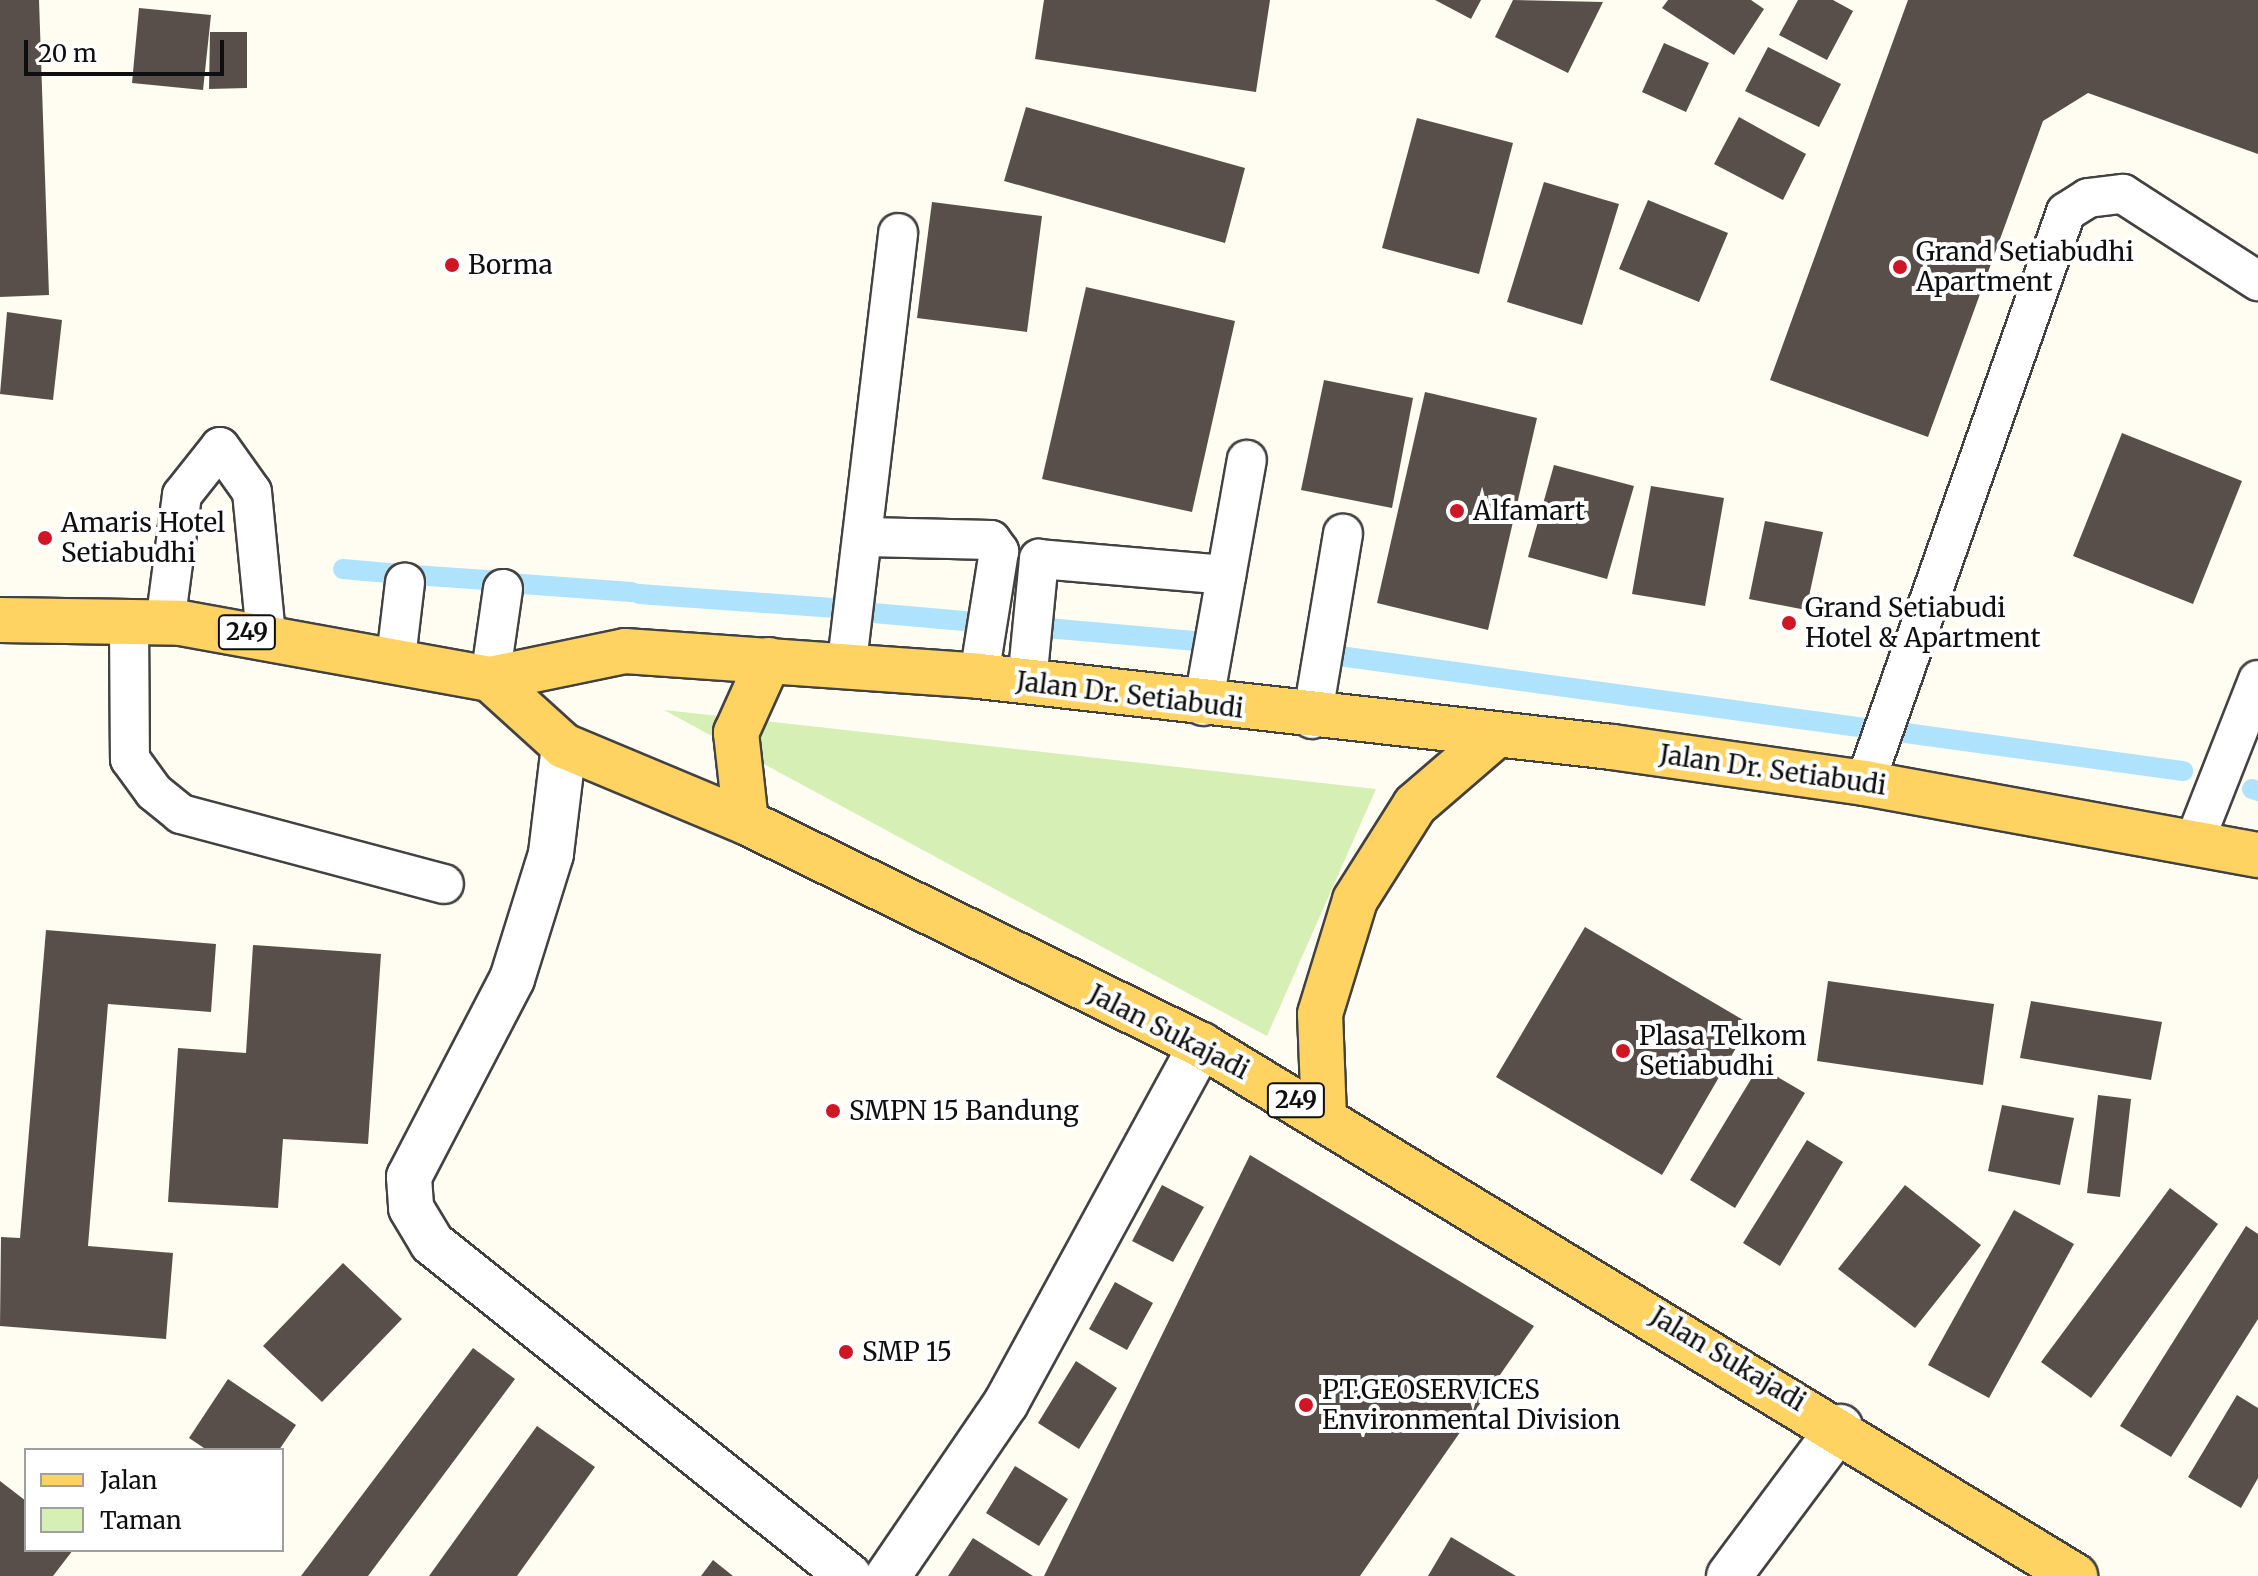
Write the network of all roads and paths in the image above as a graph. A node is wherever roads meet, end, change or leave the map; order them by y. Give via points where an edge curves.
1 (898, 233) dead end
2 (2258, 281) edge
3 (1247, 460) dead end
4 (1343, 534) dead end
5 (867, 537) junction
6 (1226, 575) junction
7 (405, 583) dead end
8 (503, 589) dead end
9 (0, 620) edge
10 (147, 622) junction
11 (266, 634) junction
12 (396, 658) junction
13 (769, 660) junction
14 (847, 662) junction
15 (979, 676) junction
16 (490, 679) junction
17 (2258, 680) edge
18 (1027, 682) junction
19 (1203, 706) junction
20 (1312, 719) junction
21 (1494, 737) junction
22 (564, 746) junction
23 (1865, 783) junction
24 (746, 822) junction
25 (2195, 840) junction
26 (2258, 855) edge
27 (444, 884) dead end
28 (1201, 1045) junction
29 (1324, 1117) junction
30 (1840, 1427) junction
31 (849, 1576) edge
32 (888, 1576) edge
33 (1729, 1576) edge
34 (2075, 1576) edge

1 - 5 lane
2 - 23 lane via 2123,194 2088,198 2066,212
3 - 6 lane
4 - 20 lane
5 - 14 lane
5 - 15 lane via 991,540 999,551
6 - 18 lane via 1039,559
6 - 19 lane
7 - 12 lane
8 - 16 lane
9 - 10 main road, Jalan Dr. Setiabudi / 249
10 - 11 main road, Jalan Dr. Setiabudi / 249
10 - 11 lane via 182,495 220,447 252,492
10 - 27 lane via 130,759 154,792 181,814
11 - 12 main road, Jalan Dr. Setiabudi / 249
12 - 16 main road, Jalan Dr. Setiabudi / 249
13 - 14 main road, Jalan Dr. Setiabudi / 249
13 - 16 main road, Jalan Dr. Setiabudi / 249 via 625,651
13 - 24 main road via 736,733
14 - 15 main road, Jalan Dr. Setiabudi / 249
15 - 18 main road, Jalan Dr. Setiabudi / 249
16 - 22 main road, Jalan Sukajadi / 249
17 - 25 lane
18 - 19 main road, Jalan Dr. Setiabudi / 249
19 - 20 main road, Jalan Dr. Setiabudi / 249
20 - 21 main road, Jalan Dr. Setiabudi / 249
21 - 23 main road, Jalan Dr. Setiabudi / 249
21 - 29 main road via 1415,805 1355,900 1320,1014
22 - 24 main road, Jalan Sukajadi / 249
22 - 31 street via 551,854 512,979 409,1177 411,1208 432,1243
23 - 25 main road, Jalan Dr. Setiabudi / 249
24 - 28 main road, Jalan Sukajadi / 249
25 - 26 main road, Jalan Dr. Setiabudi / 249
28 - 29 main road, Jalan Sukajadi / 249
28 - 32 street via 1006,1403
29 - 30 main road, Jalan Sukajadi / 249
30 - 33 street
30 - 34 main road, Jalan Sukajadi / 249

